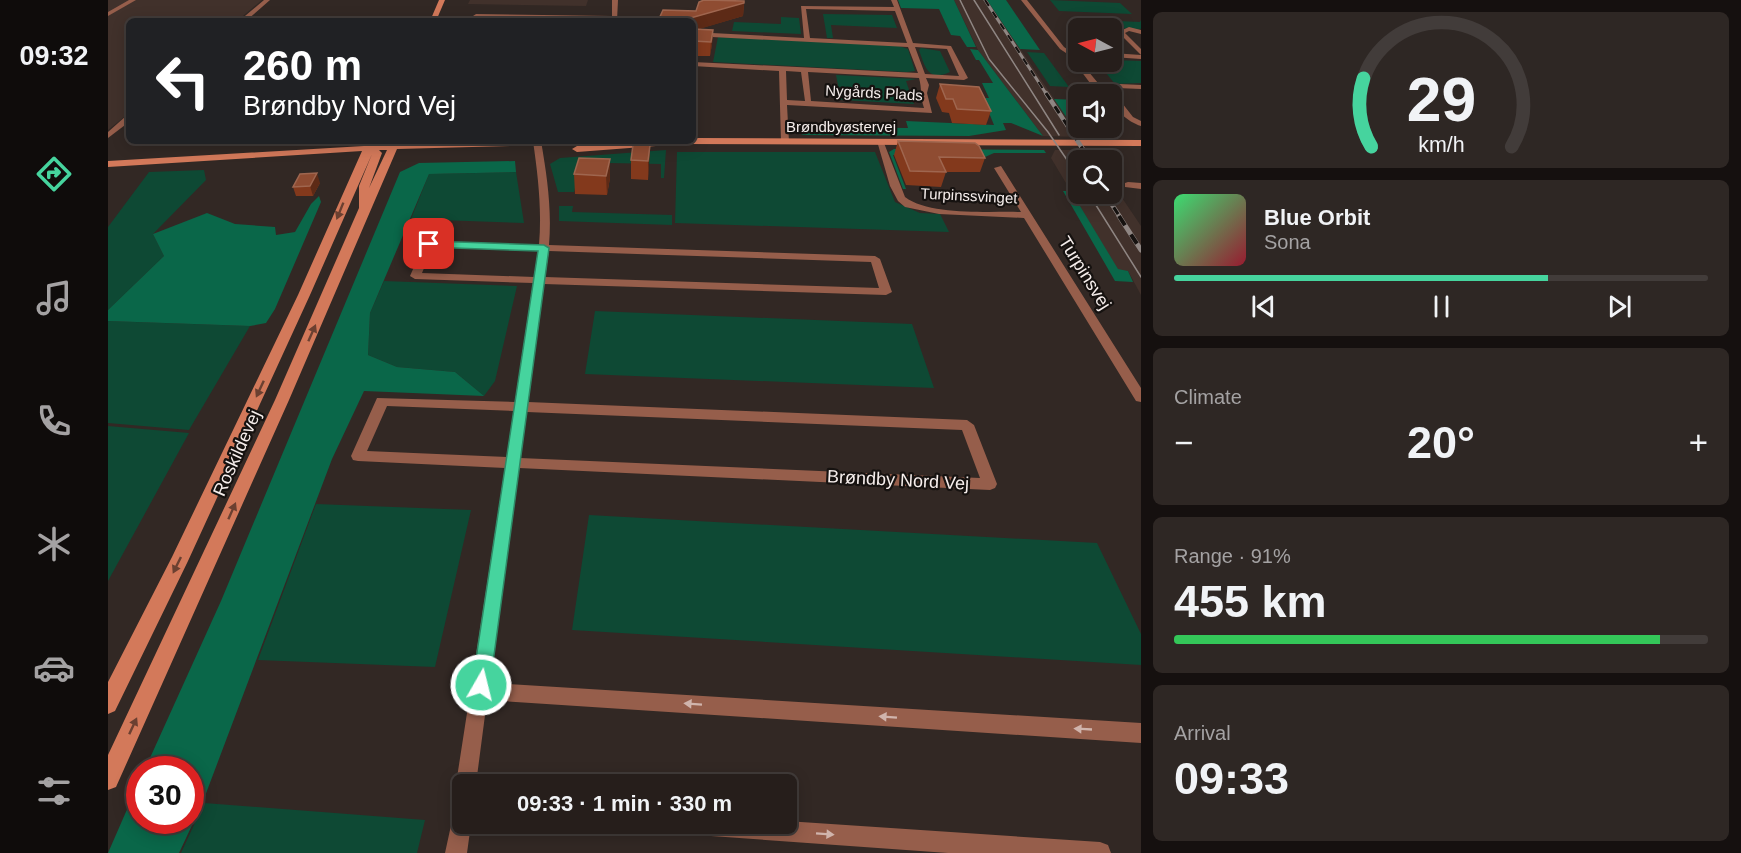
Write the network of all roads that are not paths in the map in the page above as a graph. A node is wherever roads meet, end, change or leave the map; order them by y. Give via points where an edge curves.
1 (133, 0) edge
2 (267, 0) edge
3 (442, 0) edge
4 (615, 0) edge
5 (1024, 0) edge
6 (895, 4) edge
7 (108, 14) edge
8 (476, 16) dead end
9 (246, 18) edge
10 (434, 18) edge
11 (568, 18) edge
12 (614, 18) edge
13 (1141, 32) edge
14 (696, 34) edge
15 (807, 40) junction
16 (911, 45) junction
17 (1068, 51) edge
18 (1141, 55) edge
19 (1122, 56) edge
20 (696, 64) edge
21 (783, 69) junction
22 (804, 70) junction
23 (923, 76) junction
24 (1122, 86) edge
25 (1129, 86) junction
26 (1141, 87) edge
27 (1136, 95) dead end
28 (808, 100) dead end
29 (783, 102) junction
30 (1122, 109) edge
31 (126, 121) edge
32 (1141, 124) edge
33 (108, 136) edge
34 (696, 142) edge
35 (785, 142) junction
36 (880, 143) junction
37 (1141, 143) edge
38 (488, 144) edge
39 (514, 144) edge
40 (586, 144) edge
41 (537, 145) edge
42 (380, 150) edge
43 (238, 157) junction
44 (108, 164) edge
45 (998, 168) dead end
46 (1128, 185) dead end
47 (1141, 186) edge
48 (1027, 214) junction
49 (544, 248) junction
50 (539, 280) junction
51 (1141, 398) edge
52 (521, 406) junction
53 (513, 463) junction
54 (480, 691) junction
55 (108, 704) edge
56 (1141, 733) edge
57 (468, 774) edge
58 (108, 779) edge
59 (797, 832) edge
60 (459, 834) edge
61 (456, 853) edge
62 (1100, 853) edge

1 - 7 street
2 - 9 street
3 - 10 main road
4 - 12 street
5 - 17 street
6 - 15 street, Nygårds Plads via 802,7
6 - 16 street, Nygårds Plads
8 - 11 street
13 - 18 street via 1121,32
14 - 15 street, Nygårds Plads
15 - 16 street, Nygårds Plads
16 - 23 street, Nygårds Plads
16 - 23 street, Nygårds Plads via 949,46 964,78
18 - 19 street
20 - 21 street, Nygårds Plads
21 - 22 street, Nygårds Plads
21 - 29 street
22 - 23 street, Nygårds Plads
22 - 28 street, Nygårds Plads
23 - 29 street, Nygårds Plads via 929,111
24 - 25 street
25 - 26 street
25 - 27 street
29 - 35 street
30 - 32 street
31 - 33 street
34 - 35 main road, Brøndbyøstervej
35 - 36 main road, Brøndbyøstervej
36 - 37 main road, Brøndbyøstervej
36 - 48 street, Turpinssvinget via 901,199 909,206
38 - 42 main road, Brøndbyøstervej via 470,148
39 - 41 main road, Brøndbyøstervej
40 - 41 main road, Brøndbyøstervej
41 - 42 main road, Brøndbyøstervej
41 - 49 street via 544,189
42 - 43 main road
42 - 43 main road
42 -> 55 main road, Roskildevej via 289,327
58 -> 42 main road, Roskildevej via 363,213
43 - 44 main road
45 - 48 street, Turpinsvej
46 - 47 street
48 - 51 street, Turpinsvej
49 - 50 street
49 - 50 street via 429,244 415,276
49 - 50 street via 875,259 886,292
50 - 52 street
52 - 53 street
52 - 53 street, Brøndby Nord Vej via 382,401 358,456
52 - 53 street, Brøndby Nord Vej via 967,425 990,484
53 - 54 street
56 -> 54 street
54 - 57 street
59 -> 62 street
60 - 61 street

